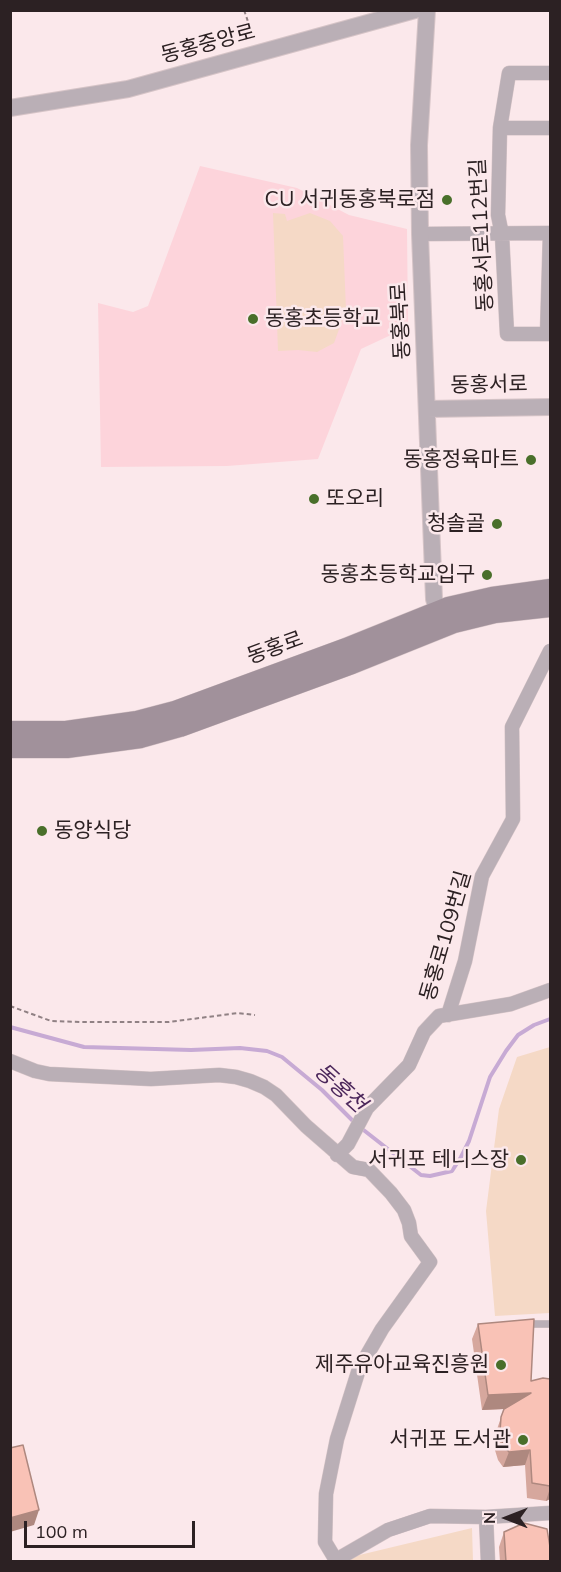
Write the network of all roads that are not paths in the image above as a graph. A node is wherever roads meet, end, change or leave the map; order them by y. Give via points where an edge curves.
1 (415, 10) edge
2 (427, 10) edge
3 (550, 73) edge
4 (10, 108) edge
5 (500, 128) junction
6 (550, 128) edge
7 (550, 233) edge
8 (420, 234) junction
9 (502, 235) junction
10 (549, 334) edge
11 (550, 407) edge
12 (427, 409) junction
13 (550, 590) edge
14 (550, 607) edge
15 (440, 620) junction
16 (550, 651) edge
17 (10, 731) edge
18 (10, 748) edge
19 (550, 990) edge
20 (448, 1015) junction
21 (10, 1061) edge
22 (337, 1155) junction
23 (519, 1324) edge
24 (550, 1324) edge
25 (550, 1513) edge
26 (486, 1517) junction
27 (337, 1561) edge
28 (488, 1562) edge

1 - 4 street, 동홍중앙로 via 129,89
2 - 8 street, 동홍북로 via 419,145
3 - 5 street, 동홍서로112번길 via 508,73
5 - 6 street, 동홍서로112번길
5 - 9 street, 동홍서로112번길 via 498,215
7 - 9 street
7 - 10 street
8 - 9 street
8 - 12 street, 동홍북로
9 - 10 street, 동홍서로112번길 via 507,334
11 - 12 street, 동홍서로
12 - 15 street, 동홍북로 via 434,599
13 - 15 main road, 동홍로 via 448,607
14 - 15 main road, 동홍로 via 454,623
15 - 17 main road, 동홍로 via 147,719 87,729
15 - 18 main road, 동홍로 via 342,668 180,727 122,742
16 - 20 street, 동홍로109번길 via 512,727 513,819 482,876 465,961
19 - 20 street via 511,1004
20 - 22 street, 동홍로109번길 via 439,1016 424,1032 409,1065 367,1108 348,1144
21 - 22 street via 35,1071 73,1076 236,1077 276,1095
22 - 27 street via 353,1167 369,1170 392,1193 404,1210 411,1236 430,1262 358,1369 326,1494 325,1542
23 - 24 lane
25 - 26 street
26 - 27 street via 430,1516 388,1530
26 - 28 street

